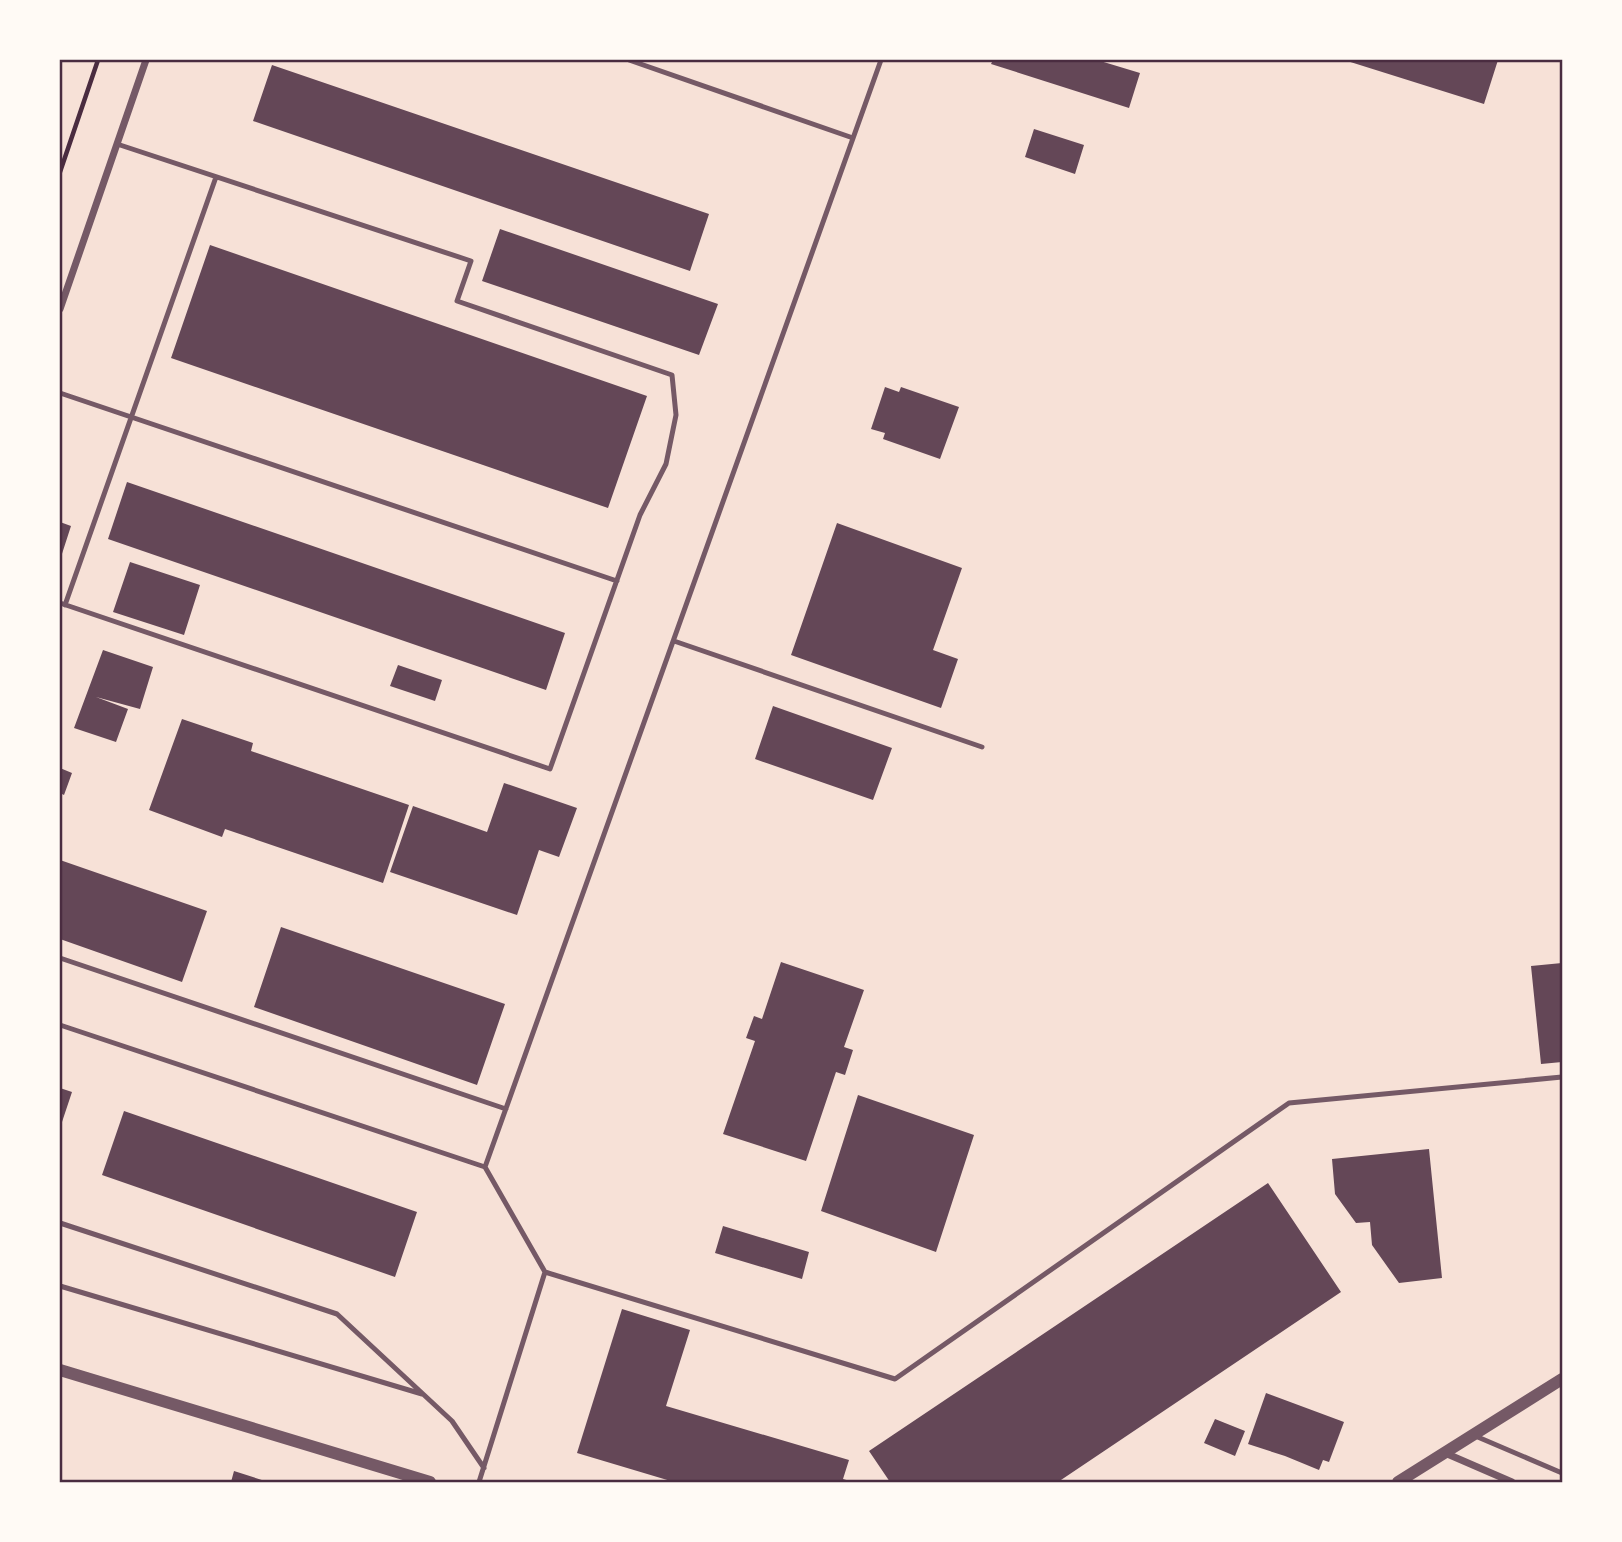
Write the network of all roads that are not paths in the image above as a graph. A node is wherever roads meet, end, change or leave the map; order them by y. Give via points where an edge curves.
1 (146, 60) edge
2 (629, 60) edge
3 (881, 60) edge
4 (853, 138) junction
5 (117, 144) junction
6 (216, 177) junction
7 (60, 309) edge
8 (60, 393) edge
9 (131, 417) junction
10 (617, 581) junction
11 (62, 604) edge
12 (674, 641) junction
13 (982, 747) dead end
14 (60, 958) edge
15 (60, 1025) edge
16 (1563, 1077) edge
17 (506, 1109) junction
18 (485, 1167) junction
19 (60, 1223) edge
20 (545, 1272) junction
21 (60, 1286) edge
22 (60, 1370) edge
23 (1563, 1379) edge
24 (424, 1395) junction
25 (1473, 1436) junction
26 (1445, 1453) junction
27 (484, 1468) junction
28 (1563, 1473) edge
29 (430, 1482) edge
30 (479, 1482) edge
31 (1398, 1482) edge
32 (1512, 1482) edge

1 - 5 street
2 - 4 lane
3 - 4 lane
4 - 12 lane
5 - 6 lane
5 - 7 street
6 - 9 lane
6 - 10 lane via 471,261 457,301 672,375 676,415 666,464 640,515
8 - 9 lane
9 - 10 lane
9 - 11 lane
10 - 11 lane via 550,769
12 - 13 lane
12 - 17 lane
14 - 17 lane
15 - 18 lane
16 - 20 lane via 1289,1103 895,1378
17 - 18 lane
18 - 20 lane
19 - 24 lane via 337,1314
20 - 27 lane
21 - 24 lane
22 - 29 street
23 - 25 street
24 - 27 lane via 452,1421
25 - 26 street
25 - 28 lane
26 - 31 street
26 - 32 street
27 - 30 lane

